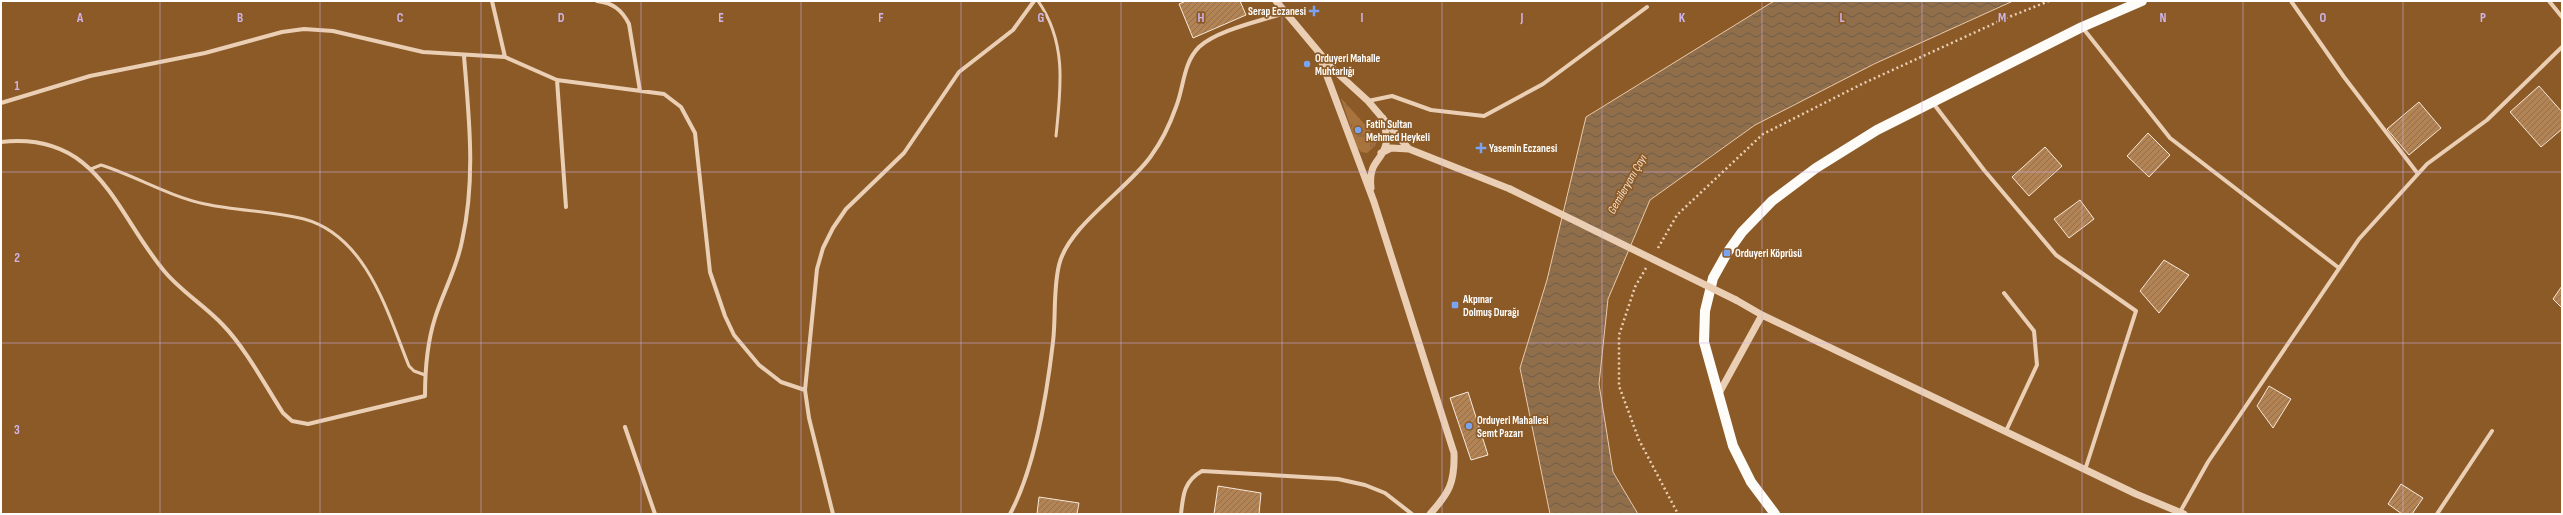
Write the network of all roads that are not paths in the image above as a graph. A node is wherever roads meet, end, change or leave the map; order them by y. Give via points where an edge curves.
1 (492, 1) edge
2 (597, 1) edge
3 (1034, 1) edge
4 (1038, 1) edge
5 (1276, 1) edge
6 (2142, 1) edge
7 (2291, 1) edge
8 (2549, 1) edge
9 (1647, 7) dead end
10 (1284, 13) junction
11 (2562, 17) edge
12 (2082, 27) junction
13 (2562, 47) edge
14 (1318, 52) junction
15 (464, 56) junction
16 (505, 57) junction
17 (557, 80) junction
18 (640, 91) junction
19 (1368, 101) junction
20 (1932, 101) junction
21 (1, 103) edge
22 (1383, 118) junction
23 (1056, 136) dead end
24 (1, 142) edge
25 (1409, 149) junction
26 (1381, 153) junction
27 (91, 169) junction
28 (2418, 174) junction
29 (1374, 202) junction
30 (566, 207) dead end
31 (2339, 268) junction
32 (2004, 293) dead end
33 (1762, 315) junction
34 (425, 375) junction
35 (805, 390) junction
36 (1718, 395) junction
37 (625, 428) dead end
38 (2006, 431) junction
39 (2492, 431) dead end
40 (2085, 470) junction
41 (2182, 513) edge
42 (655, 514) edge
43 (833, 514) edge
44 (1010, 514) edge
45 (1181, 514) edge
46 (1412, 514) edge
47 (1430, 514) edge
48 (1775, 514) edge
49 (2438, 514) edge

1 - 16 street
2 - 18 street via 612,5 625,16 629,24
3 - 35 street via 1013,30 959,72 904,153 860,194 833,228 817,270
4 - 23 lane via 1053,26 1061,58
5 - 10 street
6 - 12 main road
7 - 28 street via 2344,77
8 - 11 street
9 - 19 street via 1543,84 1484,116 1431,110 1392,96
10 - 14 street
10 - 44 street via 1212,38 1200,47 1185,72 1169,125 1151,157 1075,235 1065,250 1059,265 1046,392 1026,474
12 - 20 main road
12 - 31 street via 2170,138
13 - 28 street via 2487,120 2427,164
14 - 19 street
14 - 29 street
15 - 16 street
15 - 21 street via 423,52 333,31 304,29 282,32 205,53 90,76
15 - 34 street via 471,140 469,199 457,263 435,318
16 - 17 street
17 - 18 street
17 - 30 street
18 - 35 street via 664,94 672,99 689,119 695,133 710,272 734,335 770,375 781,382
19 - 22 street
20 - 36 main road via 1816,168 1772,201 1742,232 1713,278 1704,311 1704,342
20 - 40 street via 1984,170 2056,255 2136,311
22 - 25 street
22 - 26 street via 1386,144
24 - 27 street via 15,140 49,146
25 - 26 street via 1392,148
25 - 33 street, bridge via 1510,189
26 - 29 street via 1373,164 1370,179
27 - 34 lane via 101,165 153,188 203,204 304,219 323,226 352,251 364,266 382,299 409,366 419,374
27 - 34 street via 111,191 162,268 225,326 283,413 292,421 308,424 425,396
28 - 31 street via 2359,239
29 - 47 street via 1454,454 1454,475 1446,496
31 - 41 street via 2208,462
32 - 38 street via 2034,331 2037,365
33 - 36 street
33 - 38 street
35 - 43 street via 809,418
36 - 48 main road via 1733,446 1751,482
37 - 42 street
38 - 40 street
39 - 49 street
40 - 41 street
45 - 46 street via 1183,492 1194,476 1202,471 1338,479 1385,493

